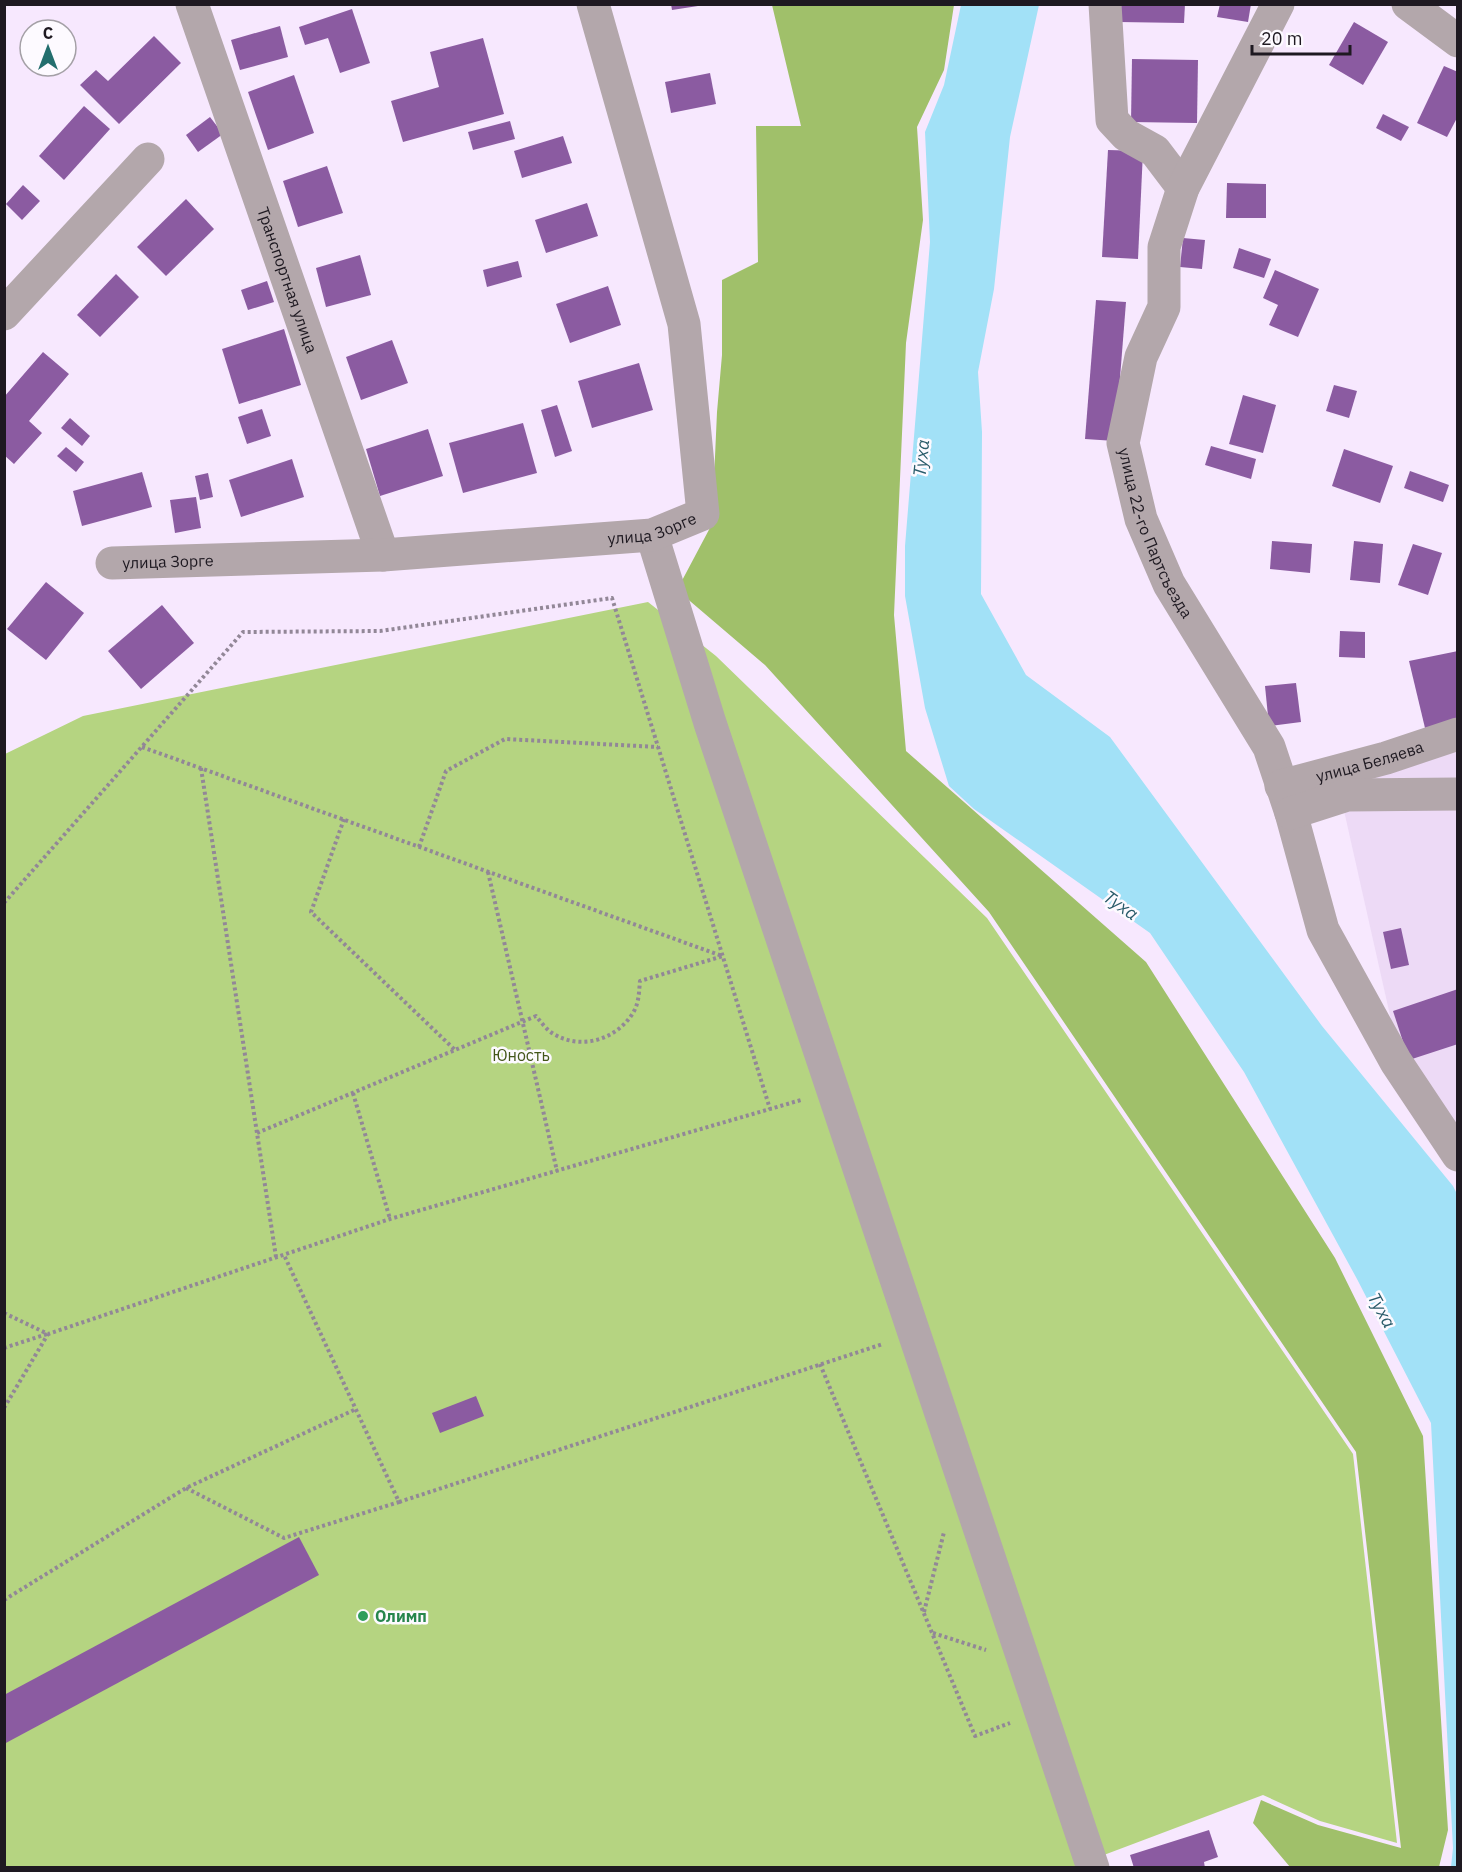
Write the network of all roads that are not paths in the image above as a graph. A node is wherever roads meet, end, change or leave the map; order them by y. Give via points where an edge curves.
1 (192, 4) edge
2 (592, 4) edge
3 (1105, 4) edge
4 (1278, 4) edge
5 (1408, 4) edge
6 (1458, 41) edge
7 (148, 159) dead end
8 (1184, 188) junction
9 (4, 314) edge
10 (651, 536) junction
11 (383, 555) junction
12 (112, 563) dead end
13 (1458, 734) edge
14 (1458, 794) edge
15 (1286, 800) junction
16 (1458, 1155) edge
17 (1093, 1868) edge

1 - 11 street, Транспортная улица
2 - 10 street, улица Зорге via 684,324 703,514
3 - 8 street via 1112,120 1126,135 1155,151
4 - 8 street, улица 22-го Партсъезда
5 - 6 street
7 - 9 street
8 - 15 street, улица 22-го Партсъезда via 1164,247 1164,306 1141,357 1123,443 1141,519 1169,584 1269,747
10 - 11 street, улица Зорге
10 - 17 street
11 - 12 street, улица Зорге
13 - 15 street, улица Беляева via 1386,758
14 - 15 street
15 - 16 street, улица 22-го Партсъезда via 1323,930 1396,1062

